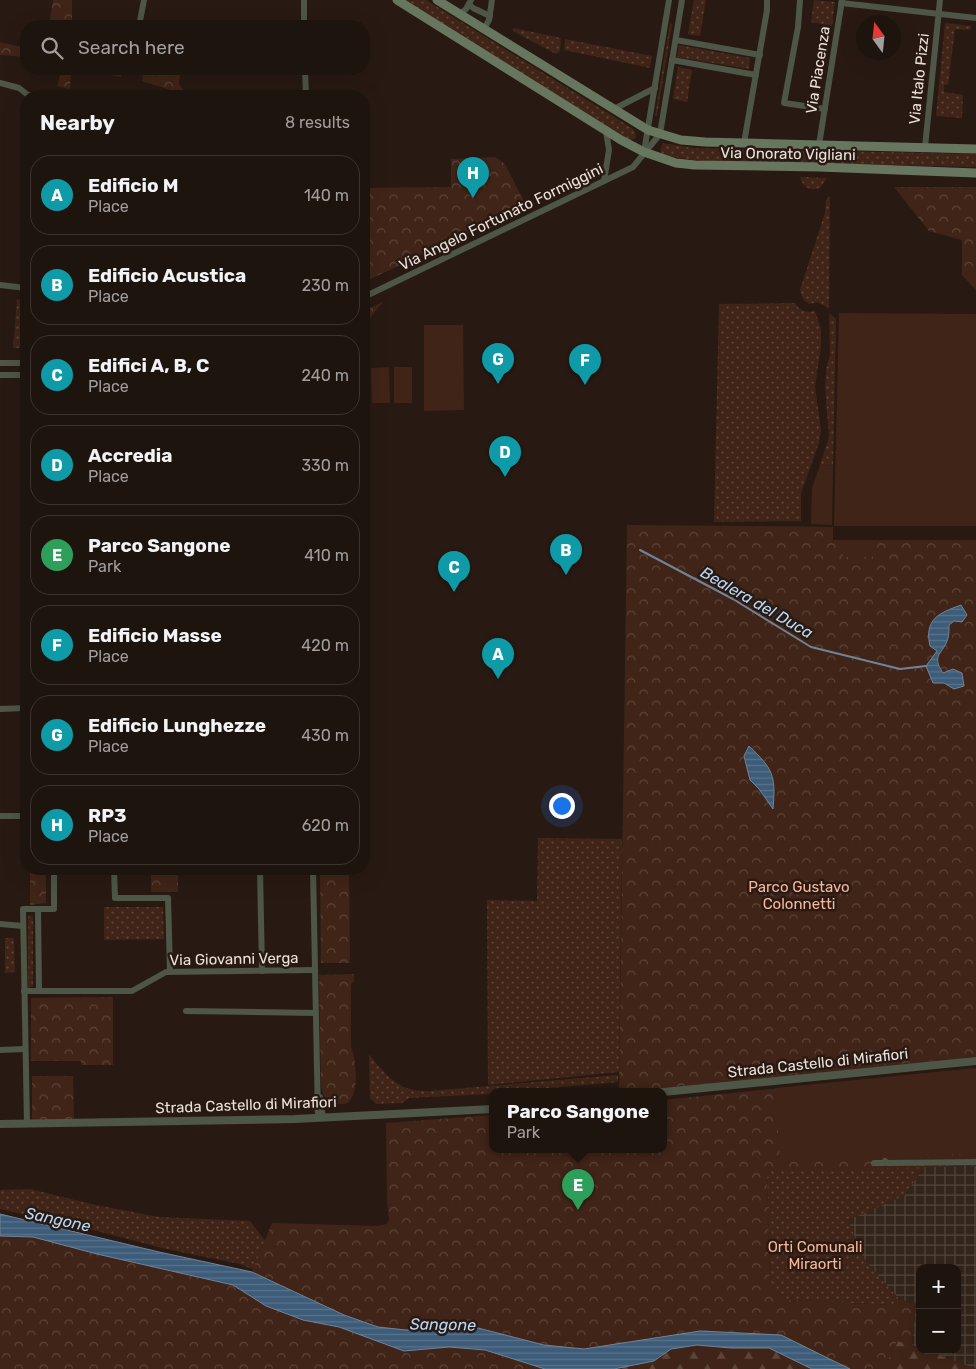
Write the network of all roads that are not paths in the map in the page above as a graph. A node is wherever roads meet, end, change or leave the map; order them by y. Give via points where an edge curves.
1 (144, 0) edge
2 (304, 0) edge
3 (397, 0) edge
4 (436, 0) edge
5 (492, 0) edge
6 (669, 0) edge
7 (682, 0) edge
8 (767, 0) edge
9 (800, 0) edge
10 (940, 0) edge
11 (841, 1) edge
12 (470, 2) edge
13 (460, 14) junction
14 (939, 14) junction
15 (490, 16) junction
16 (976, 18) edge
17 (140, 20) edge
18 (304, 20) edge
19 (484, 29) junction
20 (676, 40) junction
21 (760, 55) junction
22 (672, 60) junction
23 (305, 75) edge
24 (756, 75) junction
25 (0, 83) edge
26 (655, 88) junction
27 (22, 90) edge
28 (306, 90) edge
29 (614, 109) junction
30 (824, 109) junction
31 (648, 130) junction
32 (606, 131) junction
33 (660, 134) junction
34 (744, 143) junction
35 (819, 145) junction
36 (924, 147) junction
37 (976, 149) edge
38 (644, 152) junction
39 (976, 173) edge
40 (604, 181) junction
41 (0, 285) edge
42 (20, 287) edge
43 (370, 294) edge
44 (0, 363) edge
45 (20, 363) edge
46 (0, 375) edge
47 (20, 375) edge
48 (20, 708) edge
49 (0, 709) edge
50 (0, 816) edge
51 (20, 816) edge
52 (54, 875) edge
53 (114, 875) edge
54 (260, 875) edge
55 (314, 875) edge
56 (38, 909) junction
57 (0, 924) edge
58 (23, 926) junction
59 (315, 970) junction
60 (262, 971) junction
61 (170, 972) junction
62 (24, 991) junction
63 (39, 992) junction
64 (186, 1012) dead end
65 (316, 1013) junction
66 (0, 1050) edge
67 (25, 1050) junction
68 (976, 1061) edge
69 (667, 1092) edge
70 (489, 1109) edge
71 (321, 1118) junction
72 (0, 1124) edge
73 (26, 1124) junction
74 (976, 1162) edge
75 (874, 1163) dead end

1 - 17 street
2 - 18 street
3 - 32 main road, Via Onorato Vigliani
4 - 13 main road, Via Onorato Vigliani
5 - 15 street
6 - 26 street
7 - 20 street
8 - 21 street, Via Onorato Vigliani
9 - 30 street via 784,103
10 - 14 street
11 - 14 street, Via Italo Pizzi
11 - 30 street, Via Piacenza
12 - 13 street
12 - 15 street via 473,8
13 - 19 main road, Via Onorato Vigliani
14 - 16 street, Via Italo Pizzi
14 - 36 street, Via Italo Pizzi
15 - 19 street
19 - 29 main road, Via Onorato Vigliani
20 - 21 street
20 - 22 street
21 - 24 street, Via Onorato Vigliani
22 - 24 street
22 - 33 street
23 - 28 street
24 - 34 street, Via Onorato Vigliani
25 - 27 street
26 - 29 street
26 - 31 street
29 - 31 main road, Via Onorato Vigliani
30 - 35 street, Via Piacenza
31 - 33 main road, Via Onorato Vigliani
31 - 38 street
32 - 38 main road, Via Onorato Vigliani
32 - 40 street via 608,150
33 - 34 main road, Via Onorato Vigliani via 681,140
33 - 38 street, Via Angelo Fortunato Formiggini
34 - 35 main road, Via Onorato Vigliani
35 - 36 main road, Via Onorato Vigliani
36 - 37 main road, Via Onorato Vigliani
38 - 39 main road, Via Onorato Vigliani via 695,166
38 - 40 street, Via Angelo Fortunato Formiggini via 634,166
40 - 43 street, Via Angelo Fortunato Formiggini
41 - 42 street
44 - 45 street
46 - 47 street
48 - 49 street
50 - 51 street
52 - 56 street via 54,909
53 - 61 street via 115,898 168,898
54 - 60 street
55 - 59 street
56 - 58 street via 23,909
56 - 63 street
57 - 58 street
58 - 62 street
59 - 60 street, Via Giovanni Verga
59 - 65 street
60 - 61 street, Via Giovanni Verga
61 - 63 street, Via Giovanni Verga via 132,991
62 - 63 street, Via Giovanni Verga
62 - 67 street
64 - 65 street
65 - 71 street
66 - 67 street
67 - 73 street
68 - 69 street, Strada Castello di Mirafiori
70 - 71 street, Strada Castello di Mirafiori
71 - 73 street, Strada Castello di Mirafiori
72 - 73 street, Strada Castello di Mirafiori
74 - 75 street

